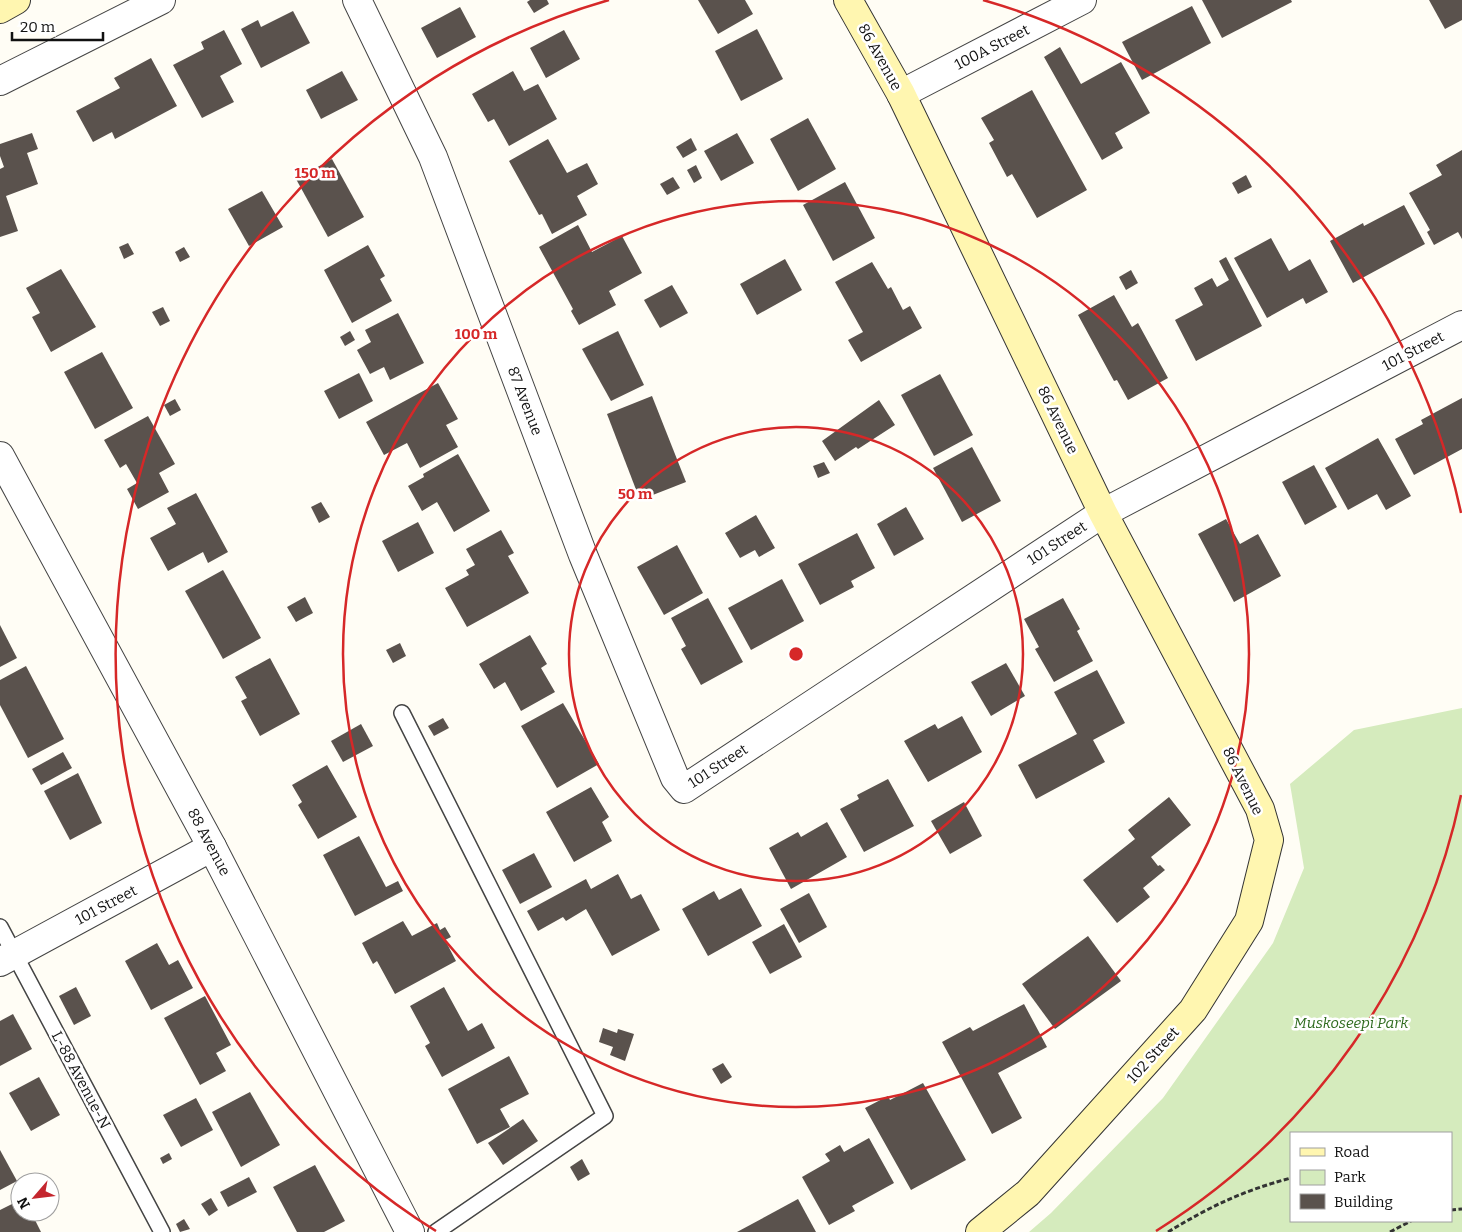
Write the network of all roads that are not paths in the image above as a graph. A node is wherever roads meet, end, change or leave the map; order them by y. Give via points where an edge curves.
1 (16, 0) edge
2 (160, 0) edge
3 (357, 0) edge
4 (848, 0) edge
5 (1082, 0) edge
6 (0, 9) edge
7 (0, 81) edge
8 (901, 94) junction
9 (1462, 325) edge
10 (0, 456) edge
11 (1103, 513) junction
12 (402, 713) dead end
13 (675, 778) joint
14 (1269, 840) joint
15 (212, 847) junction
16 (0, 927) edge
17 (7, 958) edge
18 (162, 1232) edge
19 (410, 1232) edge
20 (436, 1232) edge
21 (980, 1232) edge

1 - 6 street
2 - 7 street
3 - 13 street, 87 Avenue via 433,157 583,555
4 - 8 street, 86 Avenue
5 - 8 street, 100A Street
8 - 11 street, 86 Avenue
9 - 11 street, 101 Street
10 - 15 street, 88 Avenue
11 - 13 street, 101 Street via 684,789
11 - 14 street, 86 Avenue via 1260,810
12 - 20 lane via 605,1116
14 - 21 street, 102 Street via 1249,921 1193,1010 1028,1193
15 - 17 street, 101 Street
15 - 19 street, 88 Avenue
16 - 17 lane, L-88 Avenue-N
17 - 18 lane, L-88 Avenue-N

